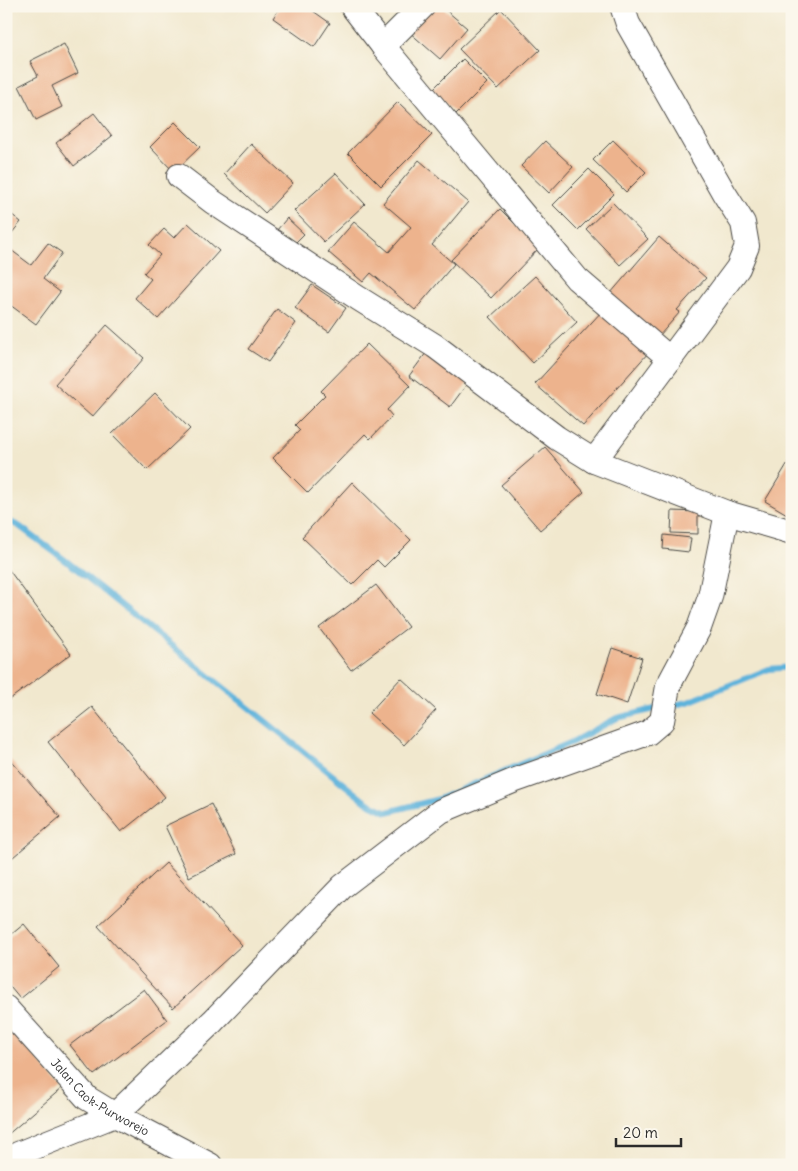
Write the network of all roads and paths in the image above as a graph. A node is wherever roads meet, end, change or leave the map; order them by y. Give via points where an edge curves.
1 (352, 6) edge
2 (423, 6) edge
3 (622, 6) edge
4 (383, 46) junction
5 (179, 176) dead end
6 (669, 358) junction
7 (594, 461) junction
8 (727, 513) junction
9 (792, 532) edge
10 (6, 1008) edge
11 (115, 1116) junction
12 (6, 1163) edge
13 (210, 1165) edge

1 - 4 street
2 - 4 street
3 - 6 street via 628,24 744,223 747,235 747,246 738,268
4 - 6 street via 577,279
5 - 7 street via 358,298 435,346 557,438
6 - 7 street
7 - 8 street
8 - 9 street
8 - 11 street via 710,597 699,628 668,686 662,721 648,733 513,781 442,811 343,886 213,1021
10 - 11 street, Jalan Caok-Purworejo via 87,1098
11 - 12 street via 18,1154
11 - 13 street, Jalan Caok-Purworejo

